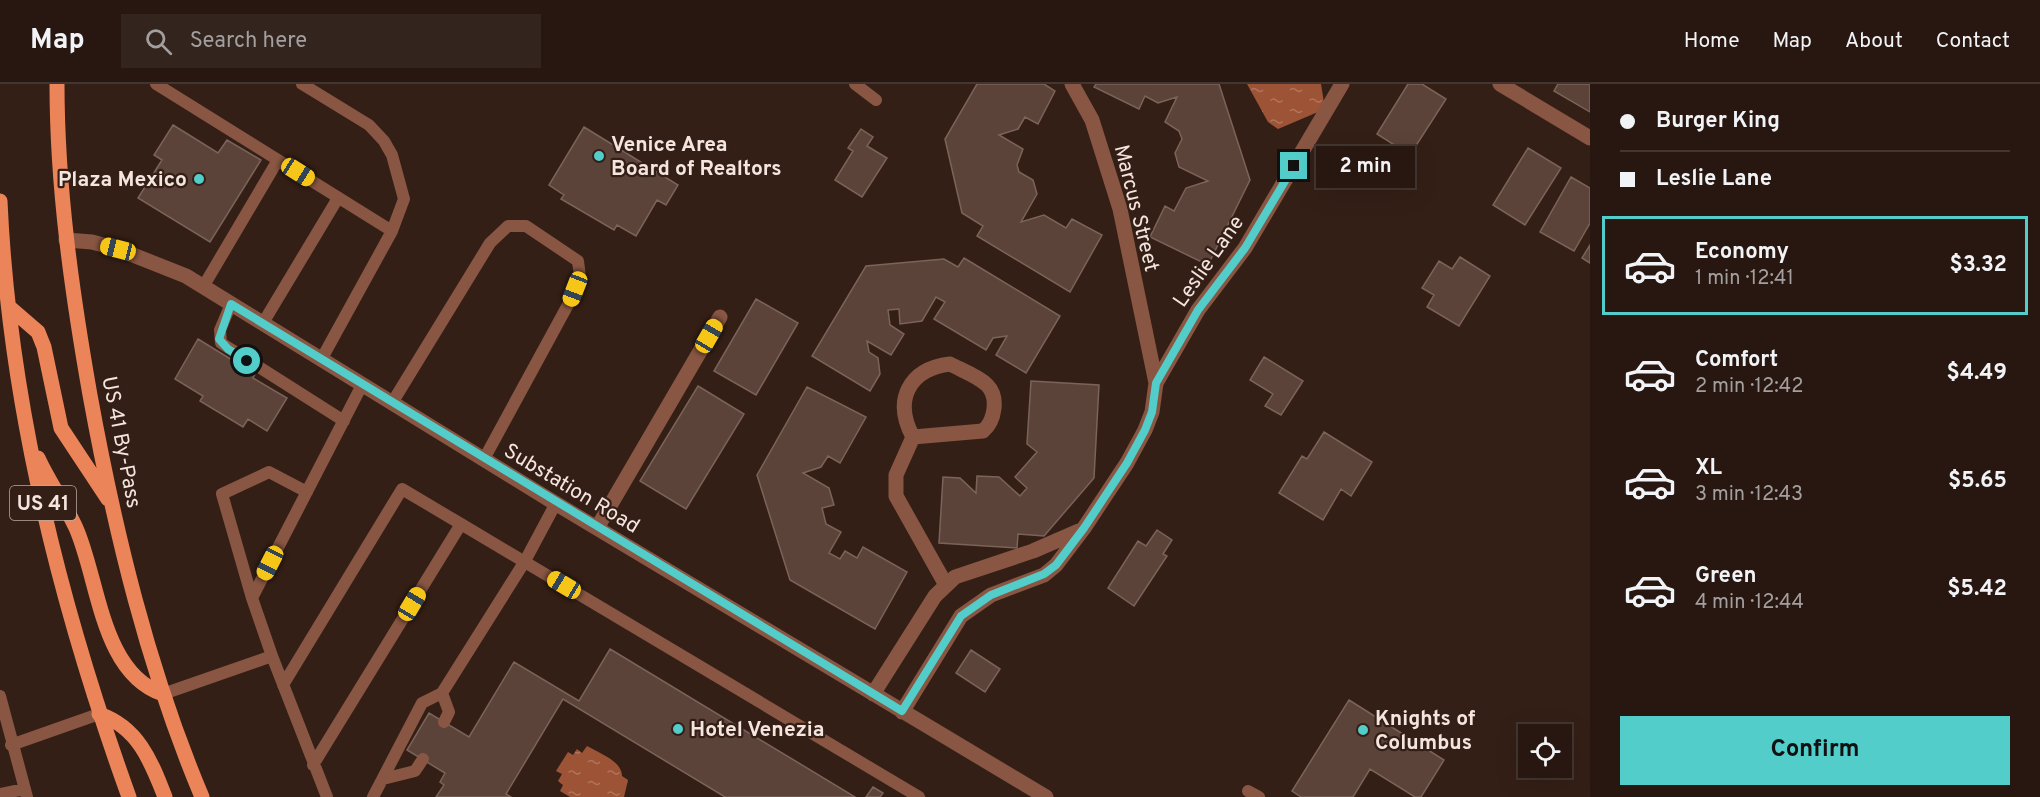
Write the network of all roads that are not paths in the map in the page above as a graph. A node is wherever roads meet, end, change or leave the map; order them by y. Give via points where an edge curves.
1 (57, 84) edge
2 (156, 84) edge
3 (302, 84) edge
4 (855, 84) edge
5 (1072, 84) edge
6 (1342, 84) edge
7 (1500, 84) edge
8 (876, 100) dead end
9 (1590, 138) edge
10 (278, 160) junction
11 (338, 198) junction
12 (0, 201) edge
13 (392, 231) junction
14 (66, 240) junction
15 (203, 287) junction
16 (231, 304) junction
17 (5, 307) edge
18 (720, 317) dead end
19 (263, 323) junction
20 (321, 360) junction
21 (1156, 383) junction
22 (362, 385) junction
23 (392, 403) junction
24 (344, 421) junction
25 (913, 437) junction
26 (30, 439) junction
27 (484, 459) junction
28 (307, 492) junction
29 (556, 503) junction
30 (113, 506) junction
31 (461, 524) junction
32 (597, 528) junction
33 (1084, 528) junction
34 (525, 561) junction
35 (945, 585) junction
36 (252, 598) junction
37 (272, 656) junction
38 (283, 685) junction
39 (442, 693) junction
40 (163, 694) junction
41 (873, 694) junction
42 (0, 696) edge
43 (902, 711) junction
44 (99, 714) junction
45 (3, 720) edge
46 (444, 722) dead end
47 (11, 745) junction
48 (423, 759) dead end
49 (313, 765) junction
50 (383, 779) junction
51 (1248, 791) dead end
52 (26, 793) edge
53 (0, 794) edge
54 (129, 797) edge
55 (165, 797) edge
56 (202, 797) edge
57 (327, 797) edge
58 (373, 797) edge
59 (919, 797) edge
60 (1046, 797) edge
61 (1259, 797) edge

1 - 14 main road, US 41 By-Pass / US 41
2 - 10 lane
3 - 13 lane via 369,125 384,141 404,199
4 - 8 lane
5 - 21 street, Marcus Street via 1092,120 1120,208
6 - 21 street, Leslie Lane via 1245,248 1198,310
7 - 9 street
10 - 11 lane
10 - 15 lane
11 - 13 lane
11 - 19 lane
12 - 17 main road, US 41
13 - 20 lane
14 - 15 street, Substation Road via 92,242 151,260
14 - 30 main road, US 41 By-Pass / US 41
15 - 16 street, Substation Road
16 - 19 street, Substation Road
16 - 24 lane via 220,330 221,343
17 - 26 main road, US 41
17 - 30 main road via 38,332 61,428
18 - 32 street
19 - 20 street, Substation Road
20 - 22 street, Substation Road
21 - 33 street, Leslie Lane via 1145,430
22 - 23 street, Substation Road
22 - 24 lane
23 - 27 street, Substation Road
23 - 27 lane via 490,243 508,226 526,226 578,261 580,277
24 - 28 lane
25 - 25 street via 903,409 905,395 922,372 950,364 987,385 994,414 990,426 983,431
25 - 35 street via 896,475 896,496
26 - 40 main road via 75,526 118,656 142,684
26 - 44 main road, US 41 via 62,589
27 - 29 street, Substation Road
28 - 36 lane
28 - 36 lane via 269,472 222,494
29 - 32 street, Substation Road
29 - 34 lane
30 - 40 main road, US 41 By-Pass / US 41
31 - 34 lane
31 - 38 lane via 402,489
31 - 49 lane
32 - 41 street, Substation Road
33 - 35 street via 1034,551 955,577
33 - 43 street, Leslie Lane via 1056,565 1044,574 991,595 961,616
34 - 39 lane
34 - 59 lane
35 - 41 street
36 - 37 lane
37 - 38 lane
37 - 40 lane
38 - 49 lane
39 - 46 lane via 448,712
39 - 50 lane via 422,703
40 - 56 main road, US 41 By-Pass / US 41
41 - 43 street, Substation Road
42 - 45 lane
43 - 60 street, Substation Road
44 - 47 lane
44 - 54 main road, US 41
44 - 55 main road via 114,719 136,738
45 - 47 lane
47 - 52 lane
48 - 50 lane via 415,771
49 - 57 lane
50 - 58 lane
51 - 61 lane
52 - 53 lane

